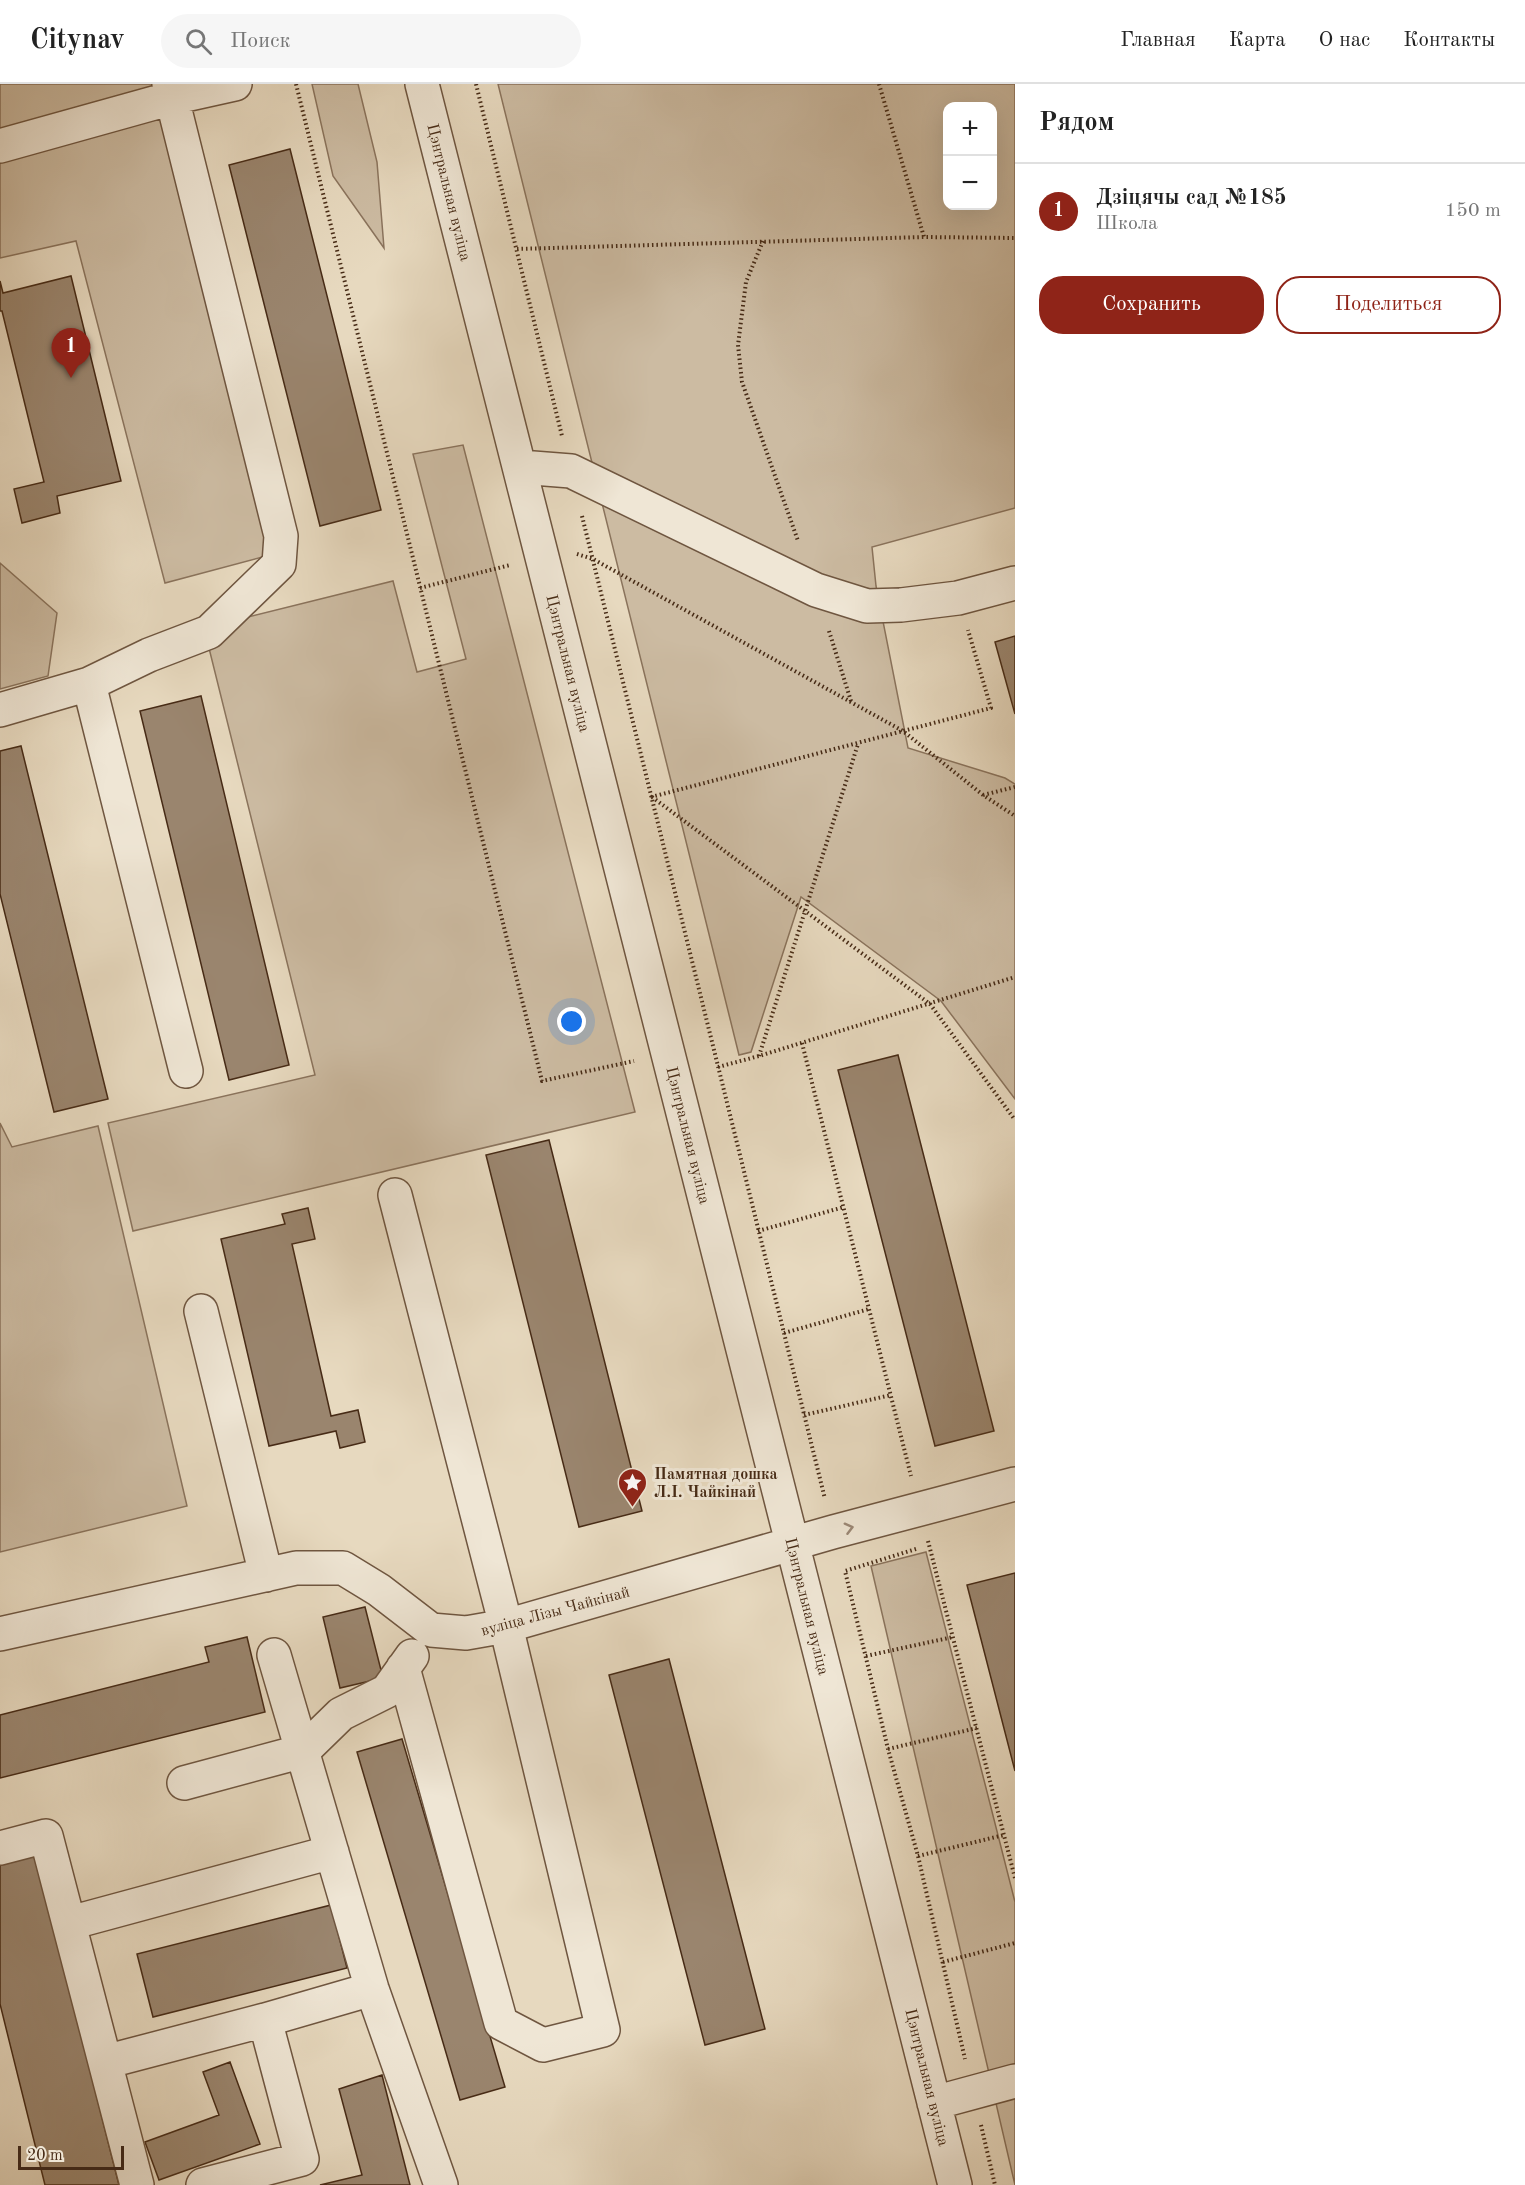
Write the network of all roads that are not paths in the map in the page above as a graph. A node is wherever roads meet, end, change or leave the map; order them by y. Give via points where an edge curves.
1 (235, 84) edge
2 (422, 84) edge
3 (171, 91) edge
4 (0, 146) edge
5 (519, 467) junction
6 (1015, 583) edge
7 (89, 684) junction
8 (0, 710) edge
9 (186, 1071) dead end
10 (395, 1195) dead end
11 (201, 1311) dead end
12 (1015, 1484) edge
13 (793, 1544) junction
14 (266, 1575) junction
15 (507, 1626) junction
16 (431, 1630) junction
17 (0, 1634) edge
18 (274, 1655) dead end
19 (403, 1668) junction
20 (303, 1751) junction
21 (184, 1783) dead end
22 (0, 1848) edge
23 (332, 1852) junction
24 (70, 1923) junction
25 (372, 1989) junction
26 (265, 2020) junction
27 (105, 2062) junction
28 (1015, 2081) edge
29 (934, 2103) junction
30 (137, 2185) edge
31 (203, 2185) edge
32 (441, 2185) edge
33 (955, 2185) edge

1 - 3 street
2 - 5 street, Цэнтральная вуліца
3 - 4 street
3 - 7 street via 281,536 279,564 209,632
5 - 6 street via 571,471 816,590 867,606 958,598
5 - 13 street, Цэнтральная вуліца
7 - 8 street
7 - 9 street
10 - 15 street
11 - 14 street
13 -> 12 street, вуліца Лізы Чайкінай
13 - 15 street, вуліца Лізы Чайкінай
13 - 29 street, Цэнтральная вуліца
14 - 16 street via 296,1568 343,1568
14 - 17 street
15 - 16 street, вуліца Лізы Чайкінай via 466,1633
15 - 19 street via 603,2030 543,2045 501,2022
16 - 19 street
18 - 20 street
19 - 20 street via 387,1691 341,1714
20 - 21 street
20 - 23 street
22 - 24 street via 46,1836
23 - 24 street
23 - 25 street
24 - 27 street
25 - 26 street
25 - 32 street
26 - 27 street
26 - 31 street via 302,2159
27 - 30 street
28 - 29 street
29 - 33 street, Цэнтральная вуліца

